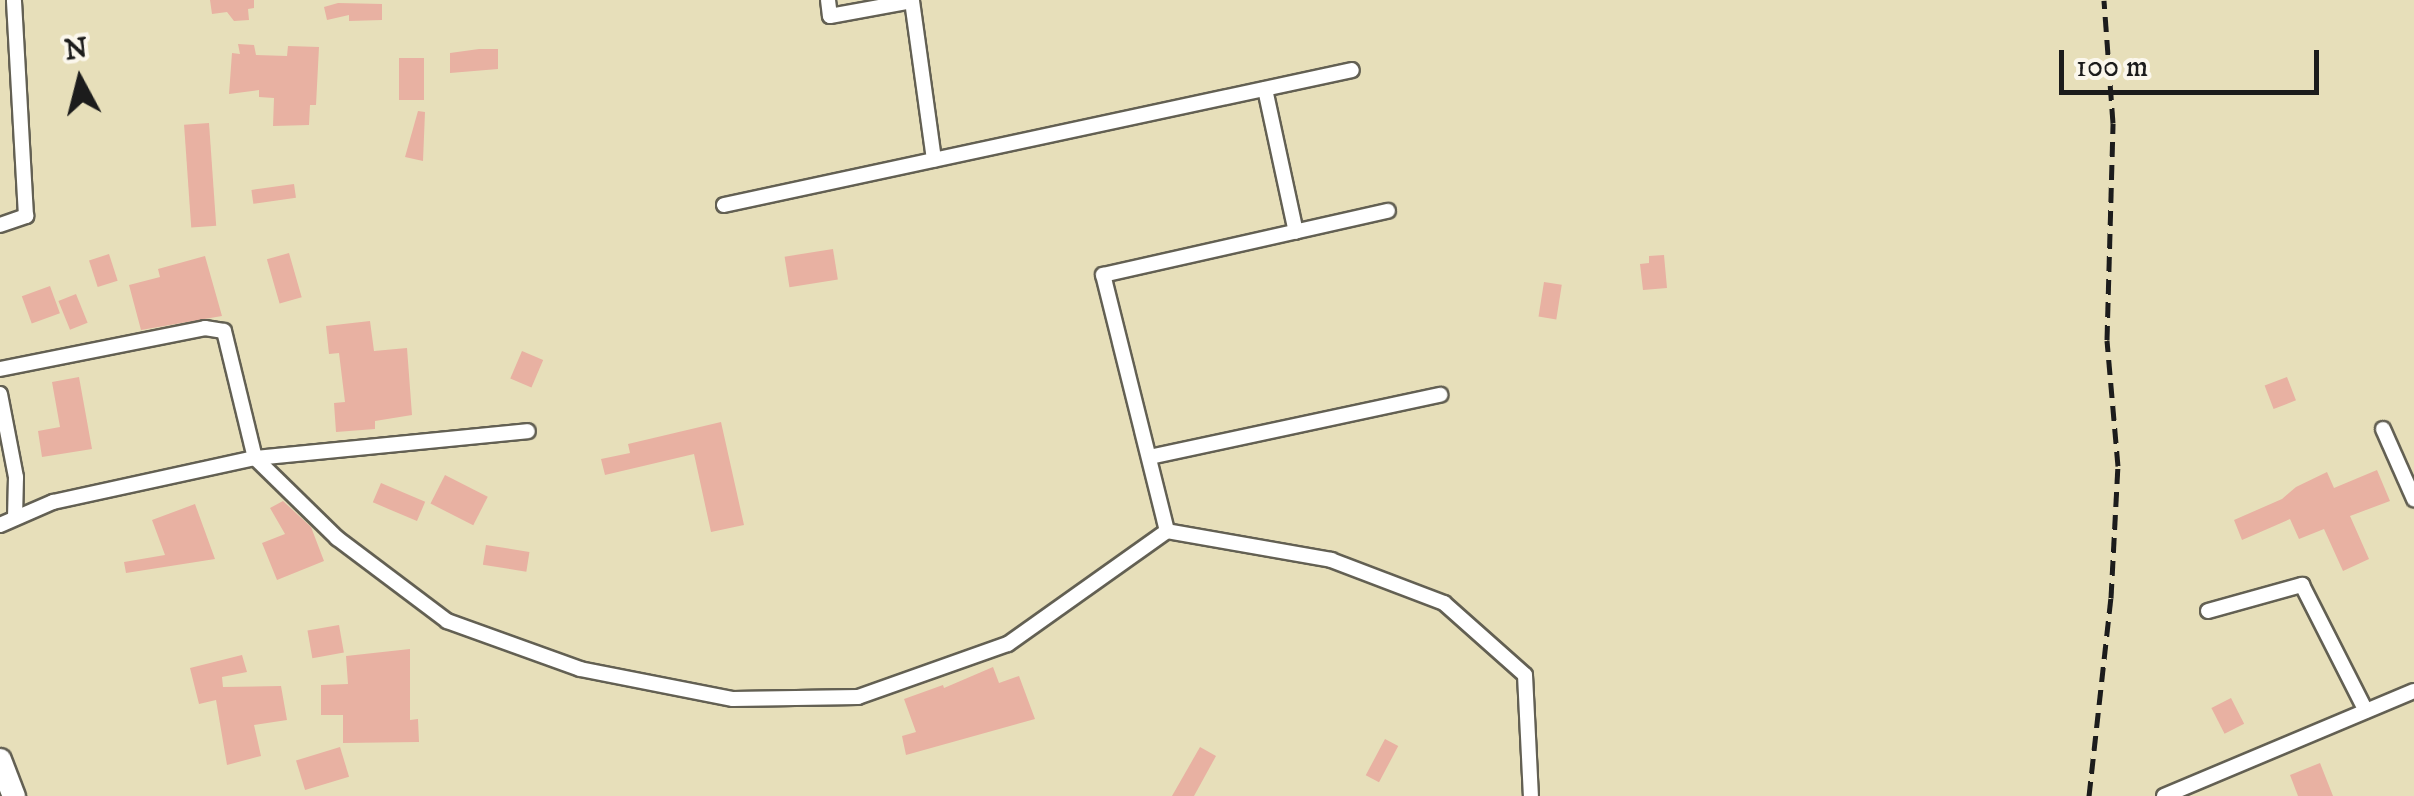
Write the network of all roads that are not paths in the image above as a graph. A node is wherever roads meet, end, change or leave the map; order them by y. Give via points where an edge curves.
1 (14, 0) edge
2 (828, 0) edge
3 (1352, 70) dead end
4 (1265, 89) junction
5 (934, 159) junction
6 (724, 204) dead end
7 (1388, 212) dead end
8 (0, 225) edge
9 (1296, 232) junction
10 (0, 369) edge
11 (0, 394) edge
12 (1440, 395) dead end
13 (528, 430) dead end
14 (2383, 430) dead end
15 (1150, 457) junction
16 (255, 458) junction
17 (2414, 498) edge
18 (7, 522) edge
19 (1167, 531) junction
20 (2208, 611) dead end
21 (2414, 691) edge
22 (2366, 711) junction
23 (0, 760) edge
24 (14, 796) edge
25 (1531, 796) edge
26 (2164, 796) edge

1 - 8 street via 26,216
2 - 5 street via 830,16 912,1
3 - 4 street
4 - 5 street
4 - 9 street
5 - 6 street
7 - 9 street
9 - 15 street via 1104,275
10 - 16 street via 205,328 224,331
11 - 18 street via 16,477
12 - 15 street
13 - 16 street
14 - 17 street
15 - 19 street
16 - 18 street via 53,502
16 - 19 street via 338,538 447,621 580,669 733,699 858,697 1008,644
19 - 25 street via 1331,560 1444,603 1525,675
20 - 22 street via 2302,585
21 - 22 street
22 - 26 street
23 - 24 main road

